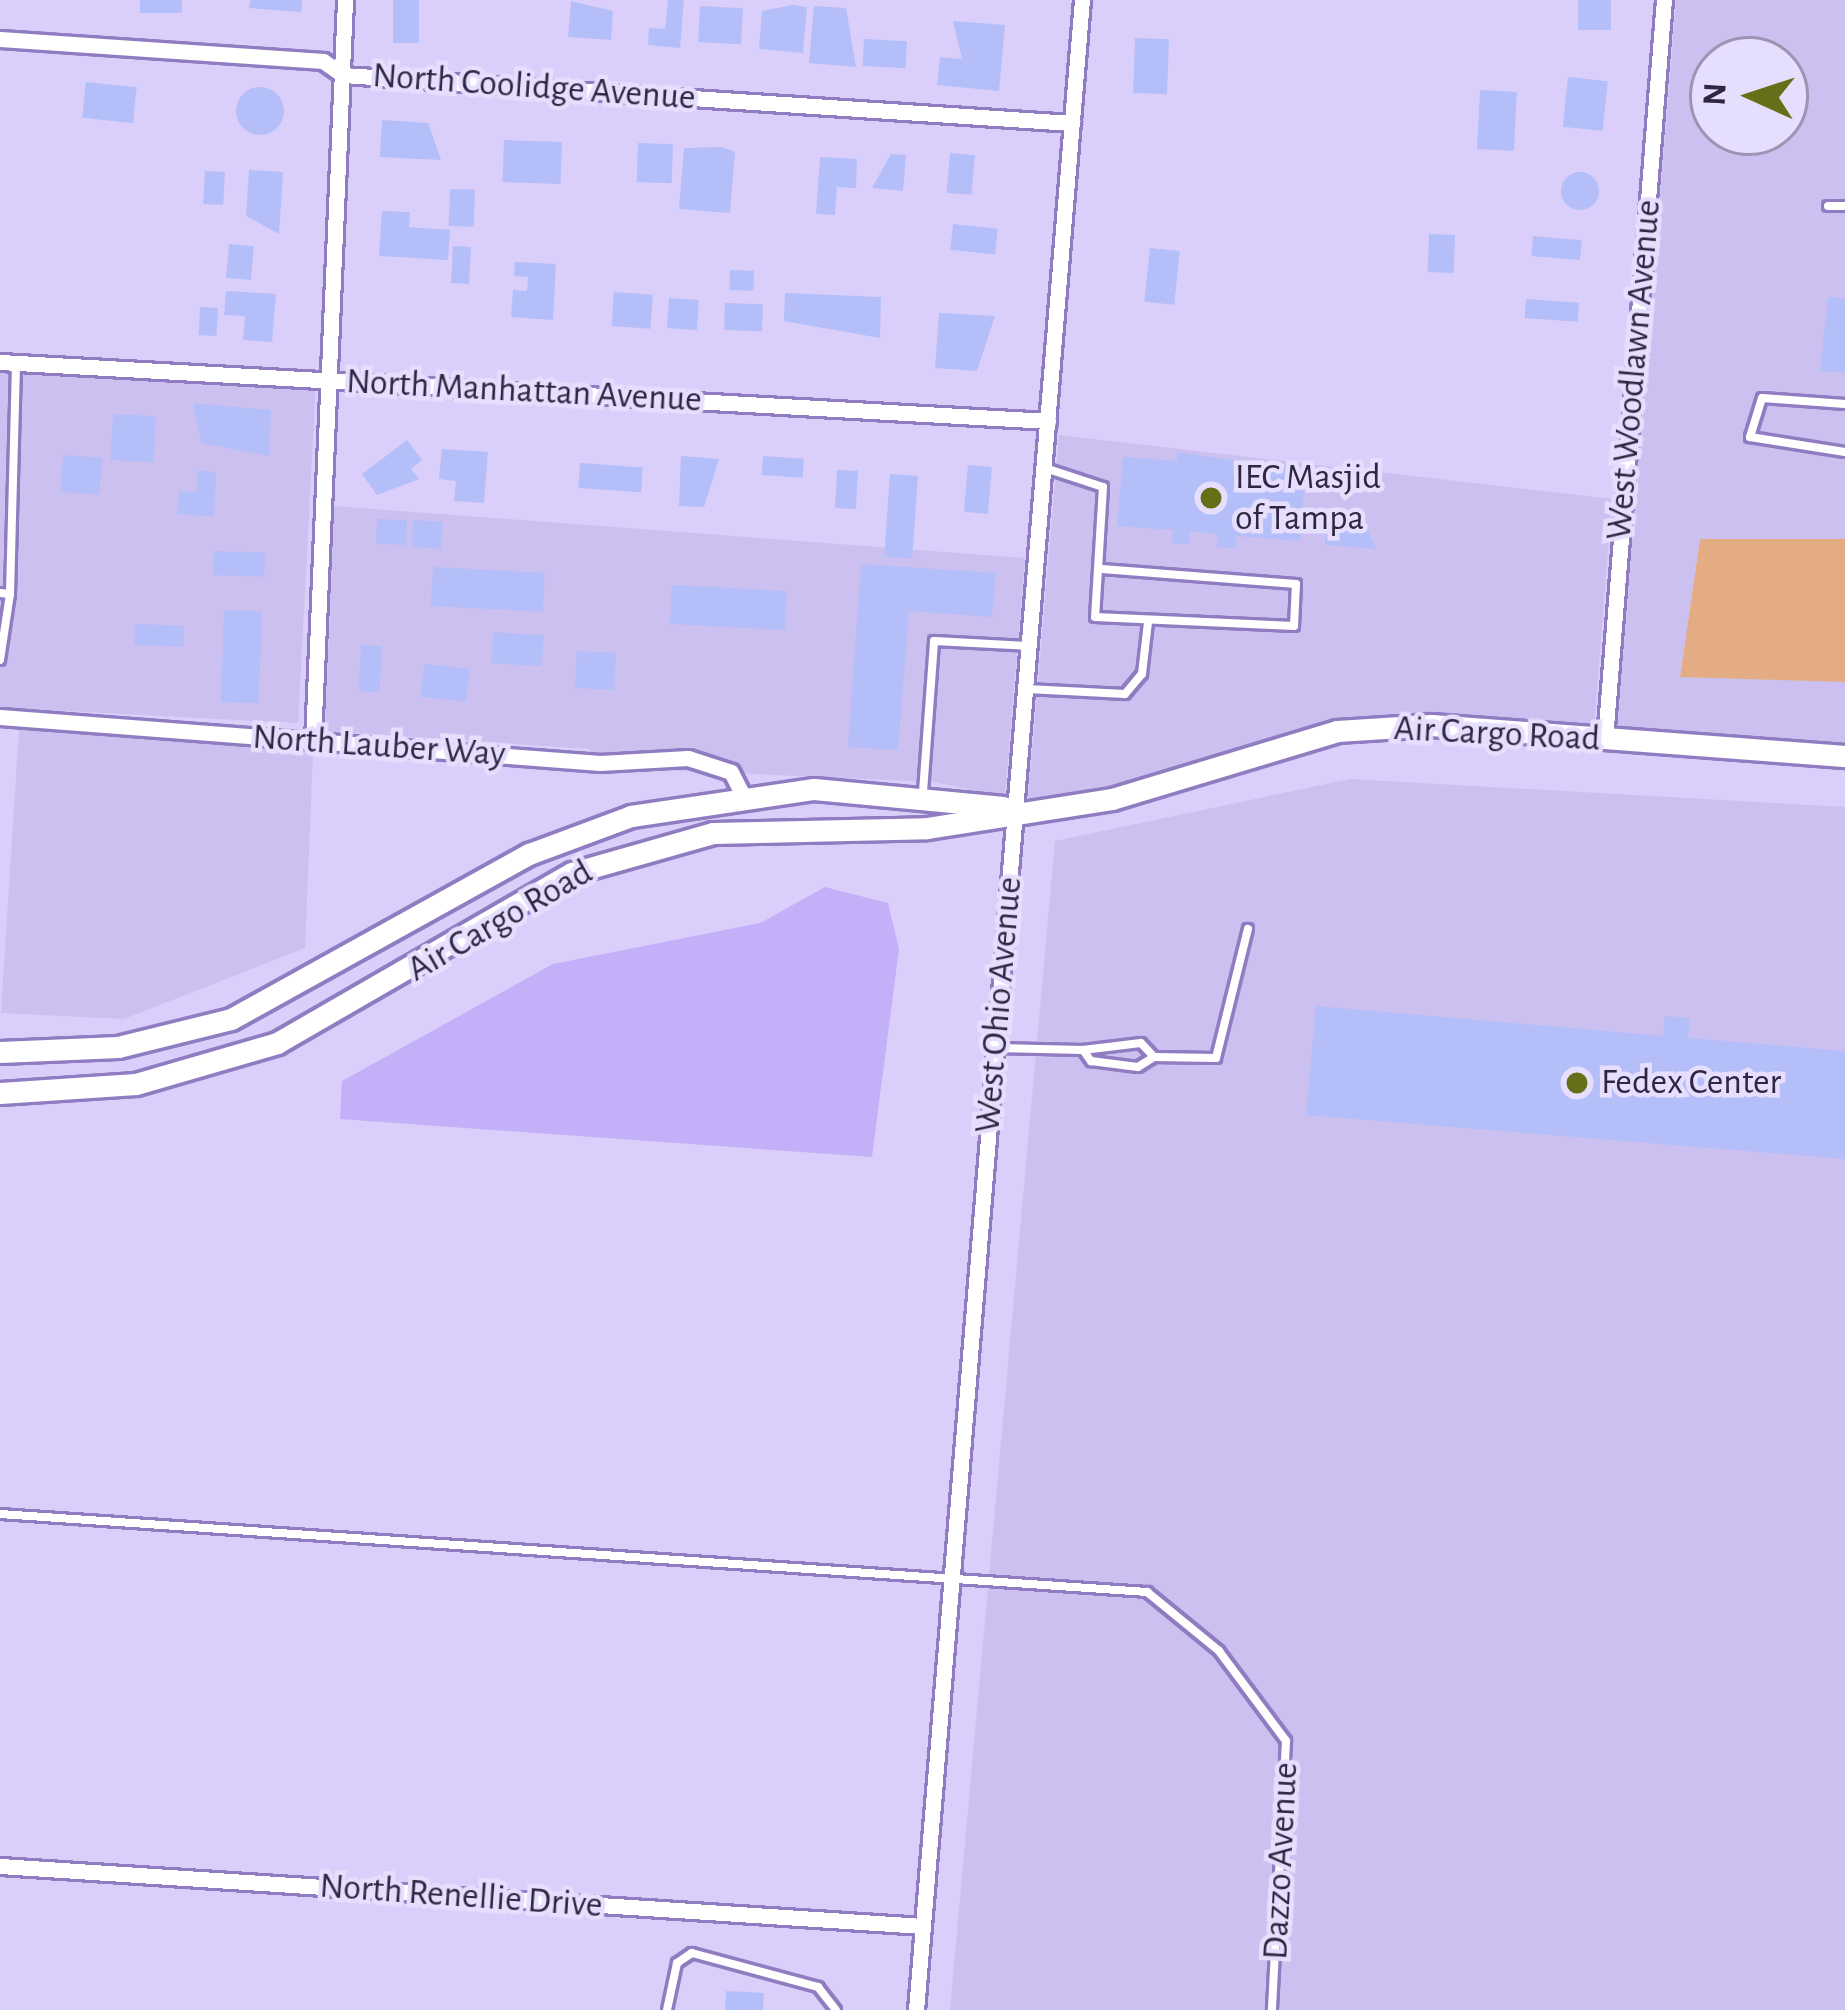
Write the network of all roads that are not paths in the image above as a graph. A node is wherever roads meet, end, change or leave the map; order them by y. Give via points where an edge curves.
1 (345, 0) edge
2 (1082, 0) edge
3 (1664, 0) edge
4 (0, 39) edge
5 (343, 75) junction
6 (1072, 123) junction
7 (1828, 206) dead end
8 (1845, 206) edge
9 (8, 362) edge
10 (327, 380) junction
11 (1845, 404) edge
12 (1048, 422) junction
13 (1845, 452) edge
14 (1044, 468) junction
15 (1099, 569) junction
16 (5, 594) edge
17 (1148, 622) junction
18 (1029, 646) junction
19 (0, 660) edge
20 (1026, 688) junction
21 (0, 717) edge
22 (1605, 739) junction
23 (314, 740) junction
24 (1845, 756) edge
25 (923, 792) junction
26 (742, 794) junction
27 (1016, 809) junction
28 (1248, 928) dead end
29 (995, 1048) junction
30 (1083, 1050) junction
31 (0, 1052) edge
32 (1154, 1057) junction
33 (0, 1093) edge
34 (0, 1514) edge
35 (951, 1576) junction
36 (0, 1866) edge
37 (923, 1926) junction
38 (667, 2010) edge
39 (836, 2010) edge
40 (916, 2010) edge
41 (1272, 2010) edge

1 - 5 street
2 - 6 street, West Ohio Avenue
3 - 22 street, West Woodlawn Avenue
4 - 5 street, North Coolidge Avenue via 322,61
5 - 6 street, North Coolidge Avenue
5 - 10 street
6 - 12 street, West Ohio Avenue
7 - 8 lane
9 - 10 street, North Manhattan Avenue
9 - 16 lane
10 - 12 street, North Manhattan Avenue
10 - 23 street
11 - 13 lane via 1762,398 1750,437
12 - 14 street, West Ohio Avenue
14 - 15 lane via 1103,488
14 - 18 street, West Ohio Avenue
15 - 17 lane via 1095,617
15 - 17 lane via 1296,584 1286,632
16 - 19 lane
17 - 20 lane via 1142,674 1125,694
18 - 20 street, West Ohio Avenue
18 - 25 lane via 934,641
20 - 27 street, West Ohio Avenue
21 - 23 street, North Lauber Way
22 - 24 street, Air Cargo Road
22 - 27 street, Air Cargo Road via 1432,724 1337,731 1112,800
23 - 26 street, North Lauber Way via 600,763 688,758 731,772
25 - 26 street, Air Cargo Road
25 - 27 street, Air Cargo Road
26 - 31 street, Air Cargo Road via 574,833 232,1019 118,1047
27 - 29 street, West Ohio Avenue
27 - 33 street, Air Cargo Road via 927,828 776,827 656,844 572,873 278,1043 136,1084
28 - 32 lane via 1216,1058
29 - 30 lane
29 - 35 street, West Ohio Avenue
30 - 32 lane via 1141,1043
30 - 32 lane via 1091,1061 1138,1067
34 - 35 lane
35 - 37 street, West Ohio Avenue
35 - 41 lane, Dazzo Avenue via 1148,1592 1176,1606 1274,1714 1293,1773
36 - 37 street, North Renellie Drive
37 - 40 street, West Ohio Avenue
38 - 39 lane via 677,1963 692,1953 806,1982

